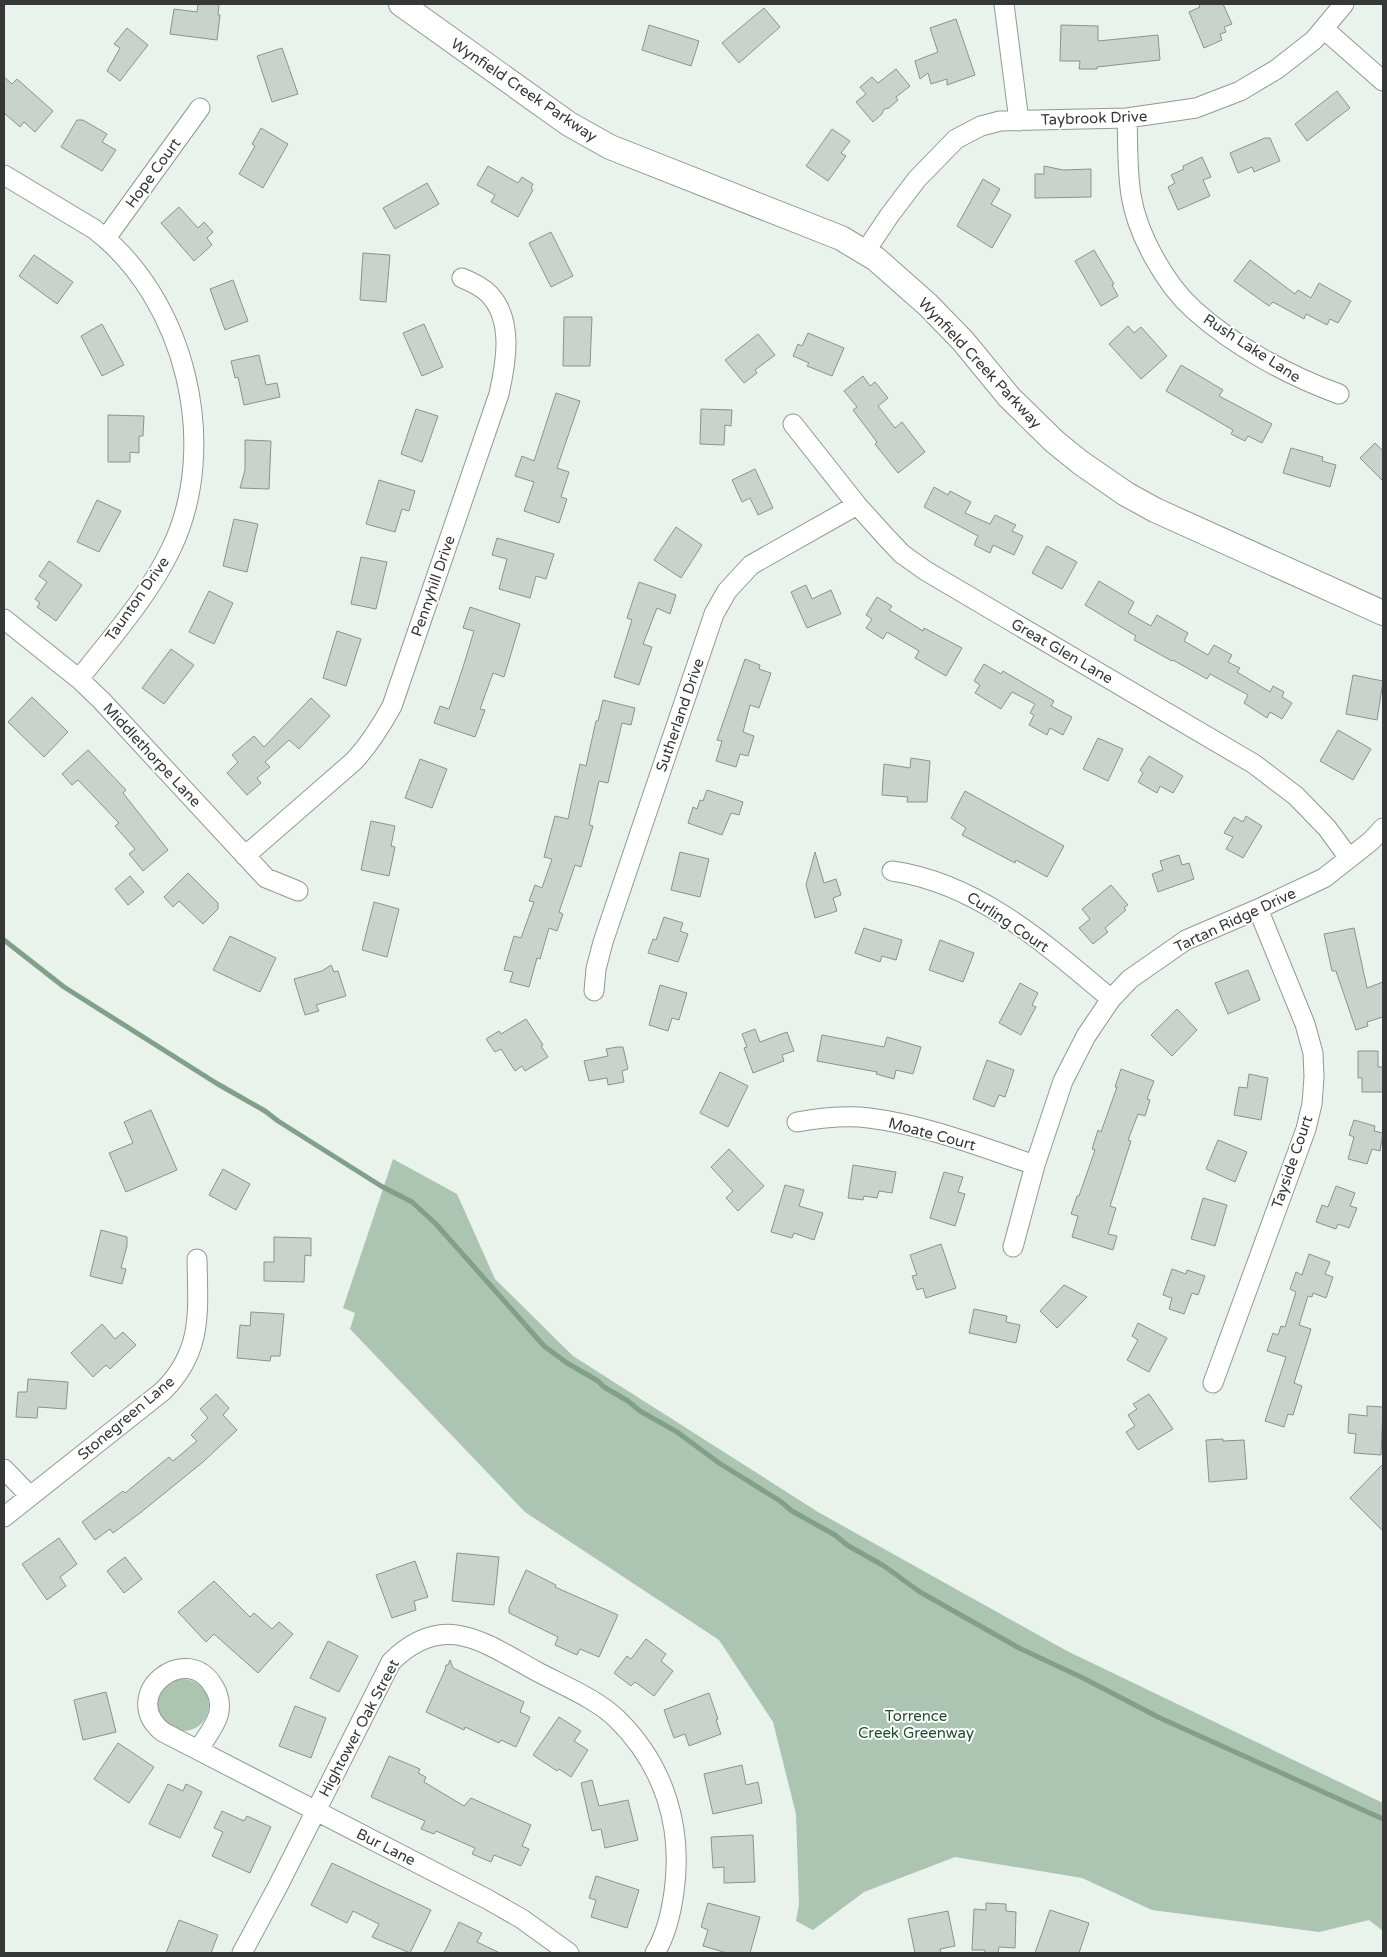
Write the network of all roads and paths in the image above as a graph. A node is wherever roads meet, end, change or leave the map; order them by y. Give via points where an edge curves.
1 (401, 4) edge
2 (1004, 4) edge
3 (1344, 4) edge
4 (1324, 29) junction
5 (1383, 81) edge
6 (200, 108) dead end
7 (1127, 118) junction
8 (1019, 120) junction
9 (4, 176) edge
10 (106, 238) junction
11 (865, 252) junction
12 (462, 278) dead end
13 (1339, 394) dead end
14 (793, 424) dead end
15 (857, 505) junction
16 (1383, 613) edge
17 (4, 619) edge
18 (79, 679) junction
19 (1383, 828) edge
20 (245, 856) junction
21 (1349, 858) junction
22 (892, 871) dead end
23 (298, 891) dead end
24 (1258, 910) junction
25 (594, 991) dead end
26 (1111, 999) junction
27 (797, 1122) dead end
28 (1035, 1165) junction
29 (1013, 1247) dead end
30 (197, 1259) dead end
31 (1213, 1383) dead end
32 (4, 1469) edge
33 (30, 1496) junction
34 (4, 1517) edge
35 (198, 1750) junction
36 (315, 1810) junction
37 (242, 1953) edge
38 (569, 1953) edge
39 (655, 1953) edge

1 - 11 street, Wynfield Creek Parkway via 569,124 610,147 841,238
2 - 8 street
3 - 4 street, Taybrook Drive
4 - 5 street
4 - 7 street, Taybrook Drive via 1277,69 1240,91 1196,108
6 - 10 street, Hope Court
7 - 8 street, Taybrook Drive
7 - 13 street, Rush Lake Lane via 1130,182 1137,218 1146,242 1176,291 1225,334 1289,374
8 - 11 street, Taybrook Drive via 981,126 956,139 917,179
9 - 10 street, Taunton Drive
10 - 18 street, Taunton Drive via 155,300 181,356 193,422 192,467 187,500 172,549 156,577
11 - 16 street, Wynfield Creek Parkway via 928,305 1029,418 1081,463 1155,510
12 - 20 street, Pennyhill Drive via 481,287 499,310 504,324 505,367 499,394 392,706 381,727 354,761
14 - 15 street, Great Glen Lane
15 - 21 street, Great Glen Lane via 902,554 926,571 1254,764 1296,796 1327,828
15 - 25 street, Sutherland Drive via 751,565 727,591 714,614 603,942
17 - 18 street, Middlethorpe Lane
18 - 20 street, Middlethorpe Lane
19 - 21 street, Tartan Ridge Drive
20 - 23 street, Middlethorpe Lane via 266,878
21 - 24 street, Tartan Ridge Drive via 1324,878
22 - 26 street, Curling Court via 933,880 976,899 1021,927
24 - 26 street, Tartan Ridge Drive via 1186,940 1130,979
24 - 31 street, Tayside Court via 1313,1054 1312,1104 1306,1129
26 - 28 street, Tartan Ridge Drive via 1066,1073
27 - 28 street, Moate Court via 868,1118 922,1128
28 - 29 street, Tartan Ridge Drive
30 - 33 street, Stonegreen Lane via 198,1308 193,1346 186,1363 163,1391
32 - 33 street
33 - 34 street, Stonegreen Lane
35 - 35 street, Bur Lane via 218,1716 218,1692 202,1674 191,1669 168,1672 151,1689 148,1700 151,1719 163,1732
35 - 36 street, Bur Lane
36 - 37 street, Hightower Oak Street
36 - 38 street, Bur Lane via 488,1899
36 - 39 street, Hightower Oak Street via 391,1662 405,1648 425,1637 448,1633 492,1647 617,1718 659,1776 677,1843 671,1912

